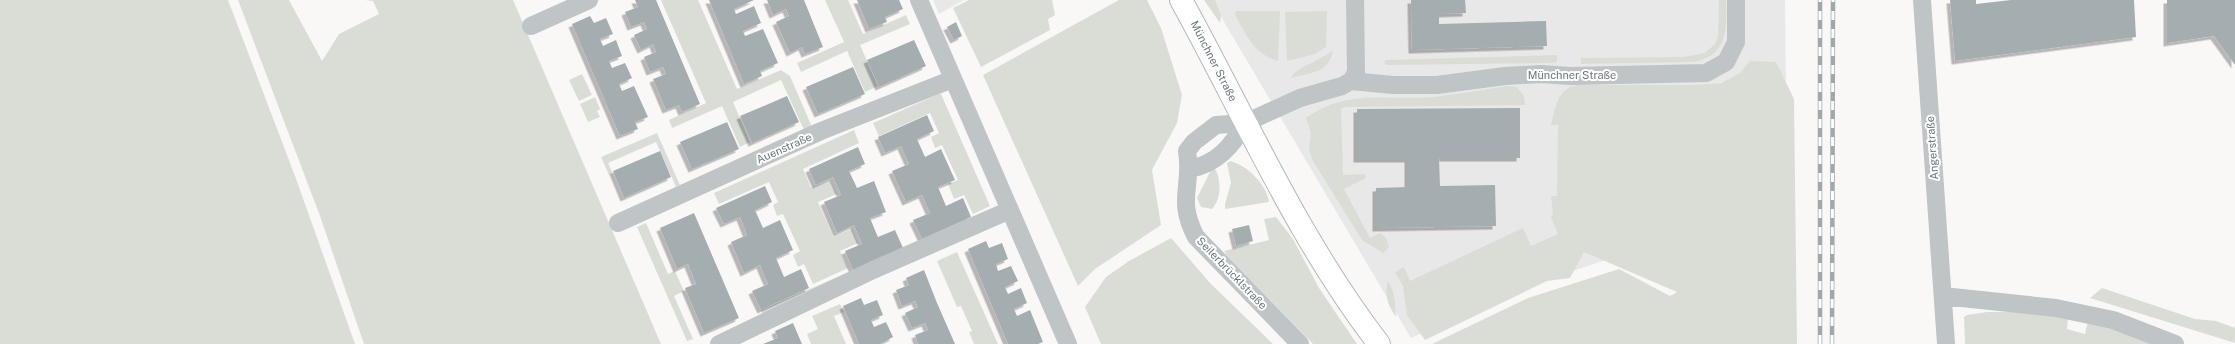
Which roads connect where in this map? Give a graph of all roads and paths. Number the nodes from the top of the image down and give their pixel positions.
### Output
1 (589, 0) edge
2 (919, 0) edge
3 (1181, 0) edge
4 (1355, 0) edge
5 (1736, 0) edge
6 (1922, 0) edge
7 (531, 26) dead end
8 (953, 80) junction
9 (1351, 81) junction
10 (1245, 123) junction
11 (1190, 169) junction
12 (1010, 210) junction
13 (618, 224) dead end
14 (1943, 296) junction
15 (719, 344) edge
16 (1068, 344) edge
17 (1300, 344) edge
18 (1379, 344) edge
19 (1946, 344) edge
20 (2175, 344) edge

1 - 7 street
2 - 8 street
3 - 10 main road, Münchner Straße
4 - 9 street
5 - 9 street, Münchner Straße
6 - 14 street, Angerstraße
8 - 12 street
8 - 13 street, Auenstraße
9 - 10 street, Münchner Straße
10 - 11 street
10 - 11 street, Seilerbrücklstraße
10 - 18 main road, Münchner Straße
11 - 17 street, Seilerbrücklstraße
12 - 15 street
12 - 16 street
14 - 19 street, Angerstraße
14 - 20 street

